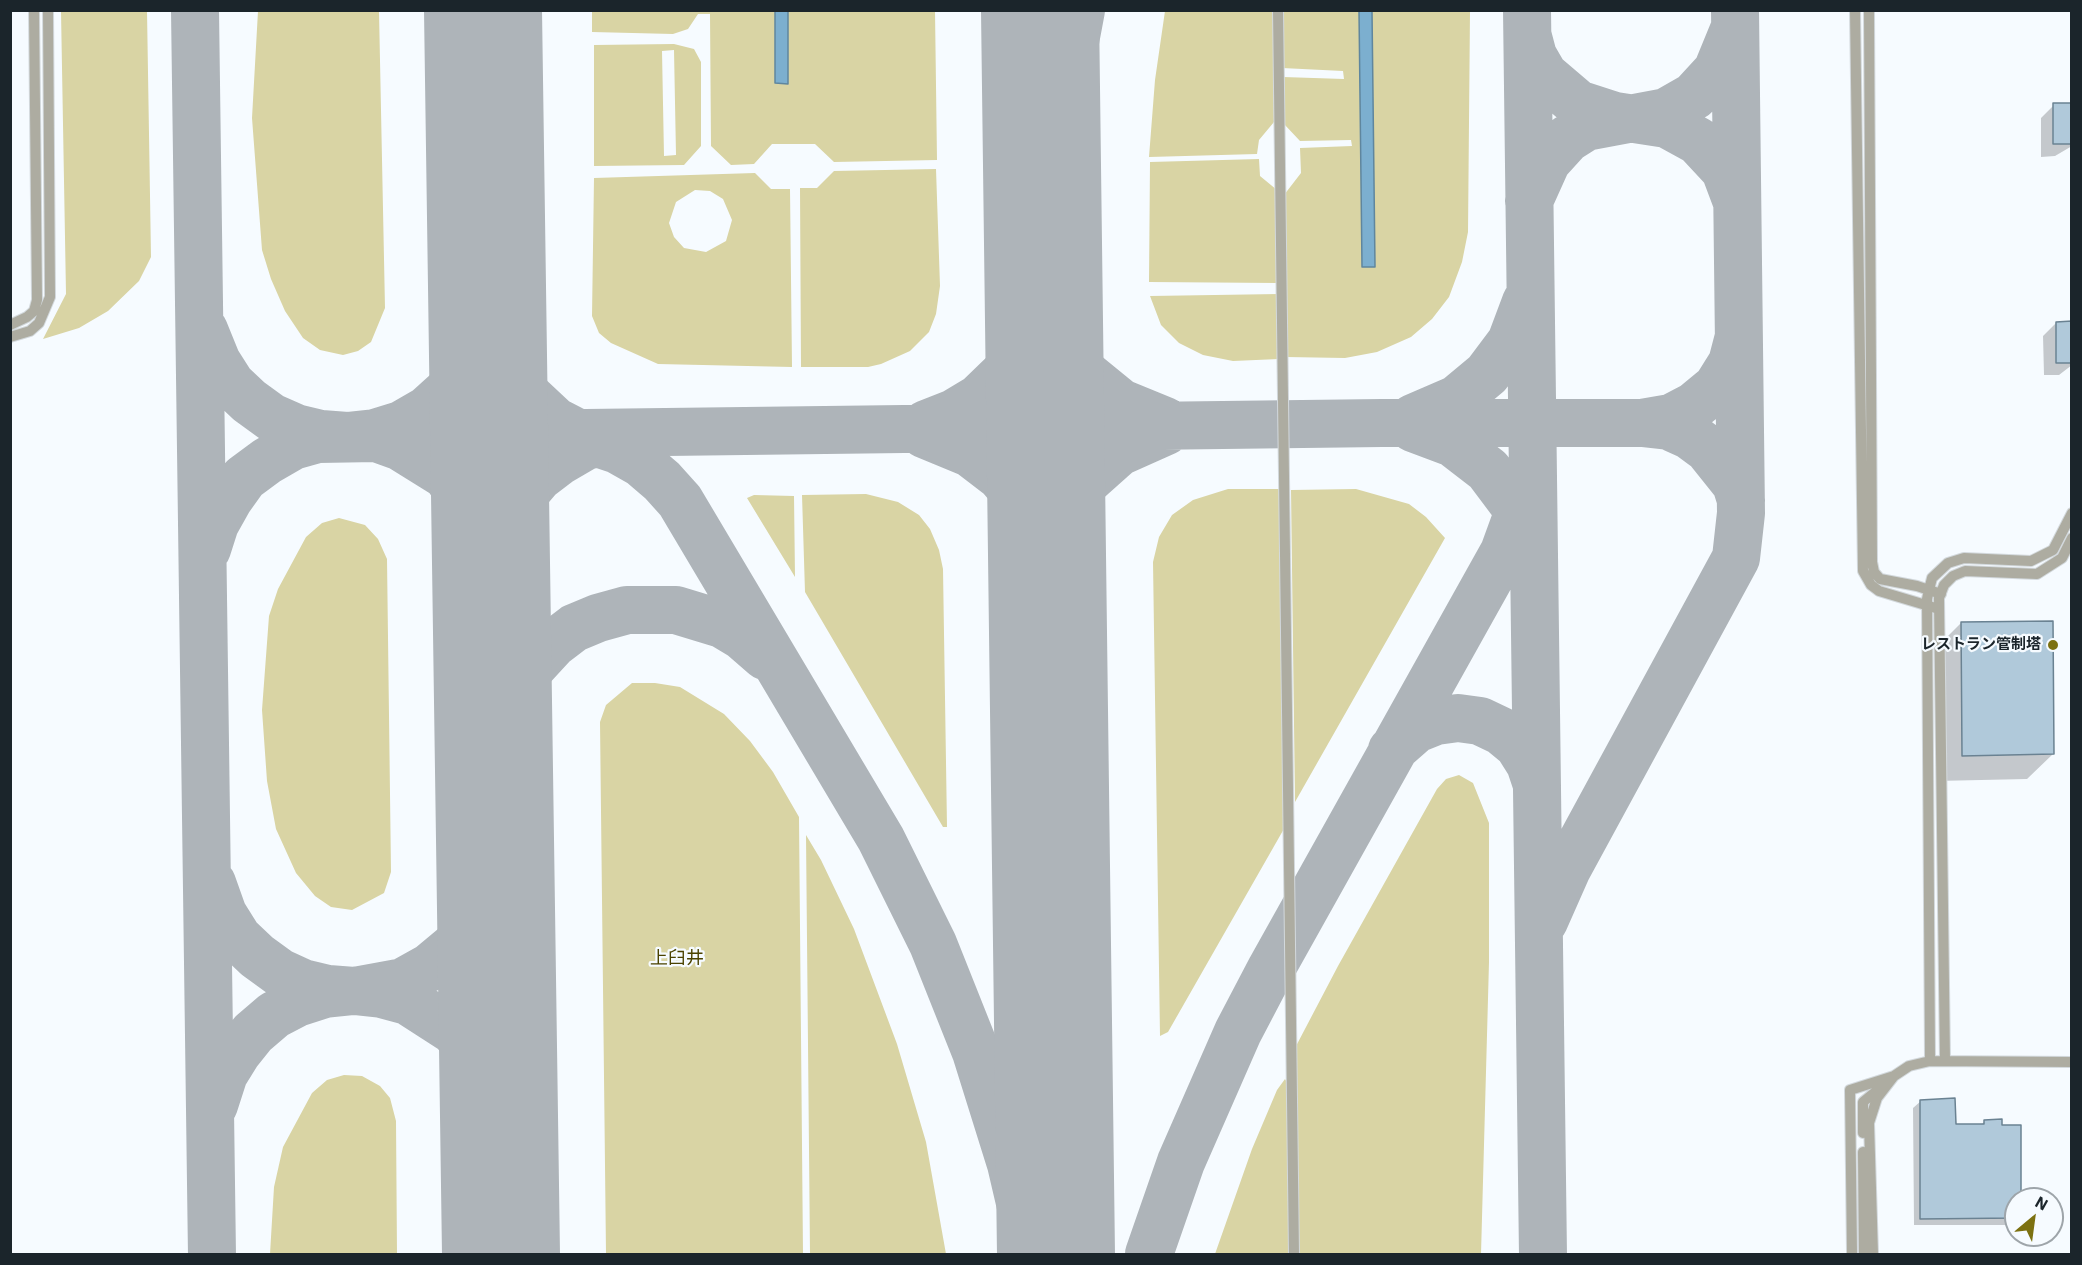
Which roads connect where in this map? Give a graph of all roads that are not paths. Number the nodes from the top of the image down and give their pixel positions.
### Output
1 (34, 10) edge
2 (48, 10) edge
3 (1278, 10) edge
4 (1855, 10) edge
5 (1869, 10) edge
6 (10, 325) edge
7 (10, 337) edge
8 (2072, 513) edge
9 (2072, 538) edge
10 (1929, 590) junction
11 (1941, 594) junction
12 (1927, 604) junction
13 (1939, 609) junction
14 (1945, 1061) junction
15 (1930, 1062) junction
16 (2072, 1062) edge
17 (1893, 1077) junction
18 (1294, 1254) edge
19 (1852, 1254) edge
20 (1864, 1254) edge
21 (1873, 1254) edge

1 - 6 lane
2 - 7 lane
3 - 18 lane
4 - 12 lane
5 - 10 lane
8 - 10 lane
9 - 11 lane
10 - 11 lane
10 - 12 lane
11 - 13 lane
12 - 13 lane
12 - 15 lane
13 - 14 lane
14 - 15 lane
14 - 16 lane
15 - 17 lane
17 - 19 lane
17 - 20 lane
17 - 21 lane

